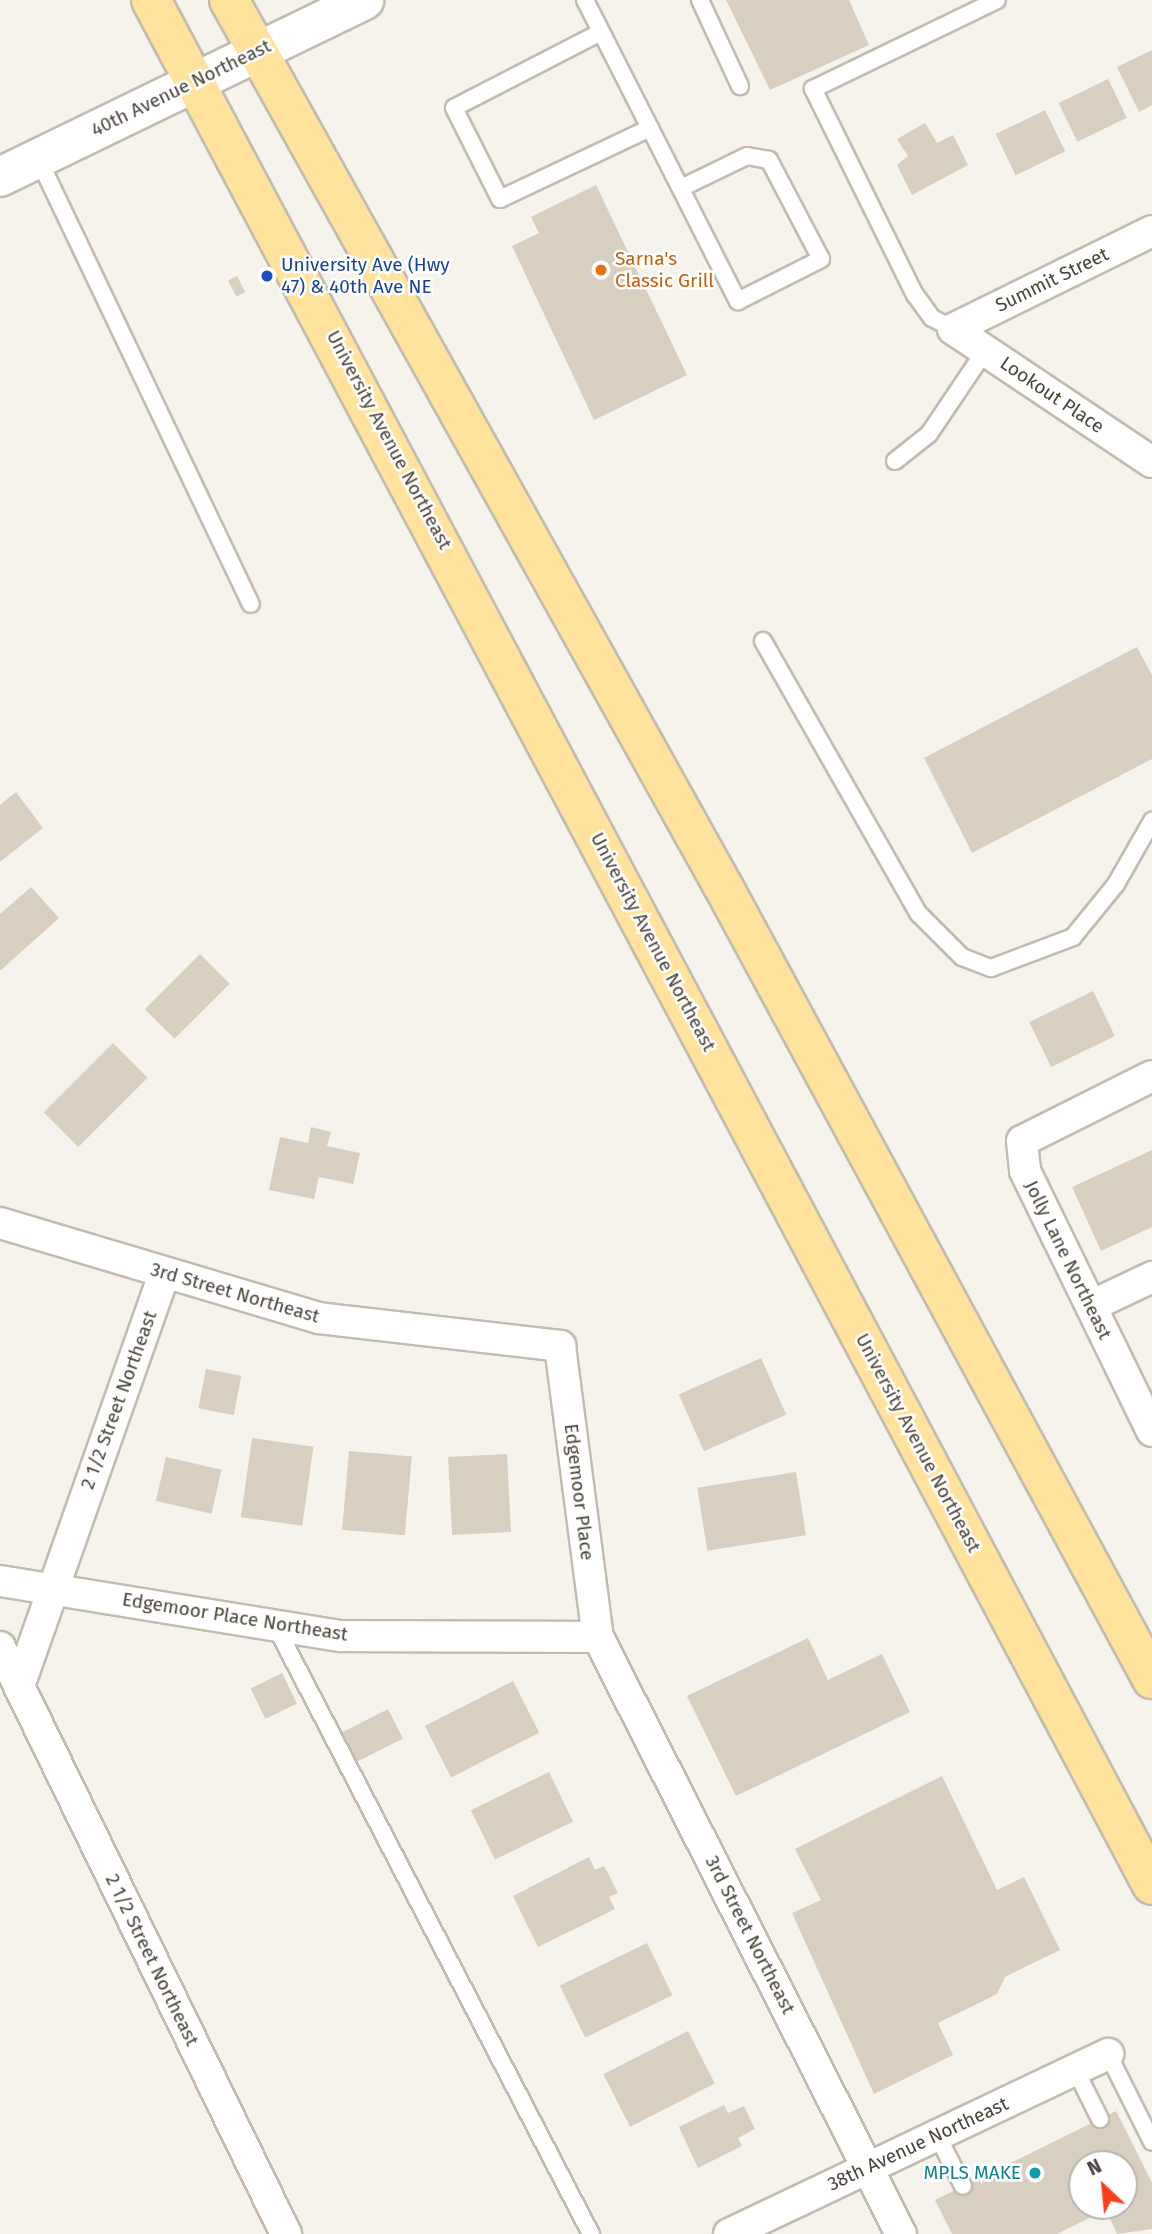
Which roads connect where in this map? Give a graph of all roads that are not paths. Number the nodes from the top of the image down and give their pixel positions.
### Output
1 (151, 0) edge
2 (229, 0) edge
3 (363, 0) edge
4 (585, 0) edge
5 (700, 0) edge
6 (997, 0) edge
7 (601, 32) junction
8 (257, 51) junction
9 (197, 79) junction
10 (740, 86) dead end
11 (650, 128) junction
12 (38, 158) junction
13 (0, 177) edge
14 (681, 188) junction
15 (1152, 231) edge
16 (953, 329) junction
17 (985, 351) junction
18 (894, 461) dead end
19 (1152, 462) edge
20 (251, 604) dead end
21 (763, 641) dead end
22 (1152, 821) edge
23 (1152, 1076) edge
24 (0, 1223) edge
25 (164, 1274) junction
26 (1152, 1277) edge
27 (1091, 1306) junction
28 (560, 1346) joint
29 (1152, 1431) edge
30 (0, 1581) edge
31 (51, 1589) junction
32 (275, 1625) junction
33 (598, 1637) junction
34 (0, 1647) edge
35 (1152, 1679) edge
36 (19, 1686) junction
37 (1152, 1885) edge
38 (1108, 2054) joint
39 (1075, 2069) junction
40 (1100, 2119) dead end
41 (937, 2135) junction
42 (1152, 2142) edge
43 (868, 2168) junction
44 (963, 2186) dead end
45 (286, 2234) edge
46 (591, 2234) edge
47 (729, 2234) edge
48 (901, 2234) edge

1 - 9 main road, University Avenue Northeast
2 - 8 main road
3 - 8 street, 40th Avenue Northeast
4 - 7 lane
5 - 10 lane
6 - 16 lane
7 - 11 lane
7 - 11 lane
8 - 9 street, 40th Avenue Northeast
8 - 35 main road
9 - 12 street, 40th Avenue Northeast
9 - 37 main road, University Avenue Northeast
11 - 14 lane
12 - 13 street, 40th Avenue Northeast
12 - 20 lane
14 - 14 lane
15 - 16 street, Summit Street
16 - 17 street, Lookout Place
17 - 18 lane
17 - 19 street, Lookout Place
21 - 22 lane
23 - 27 street, Jolly Lane Northeast
24 - 25 street, 3rd Street Northeast
25 - 28 street, 3rd Street Northeast
25 - 31 street, 2 1/2 Street Northeast
26 - 27 street
27 - 29 street, Jolly Lane Northeast
28 - 33 street, Edgemoor Place
30 - 31 street, Edgemoor Place Northeast
31 - 32 street, Edgemoor Place Northeast
31 - 36 street, 2 1/2 Street Northeast
32 - 33 street, Edgemoor Place Northeast
32 - 46 lane
33 - 43 street, 3rd Street Northeast
34 - 36 street, 2 1/2 Street Northeast
36 - 45 street, 2 1/2 Street Northeast
38 - 39 street, 38th Avenue Northeast
38 - 42 lane
39 - 40 lane
39 - 41 street, 38th Avenue Northeast
41 - 43 street, 38th Avenue Northeast
41 - 44 lane
43 - 47 street, 38th Avenue Northeast
43 - 48 street, 3rd Street Northeast

